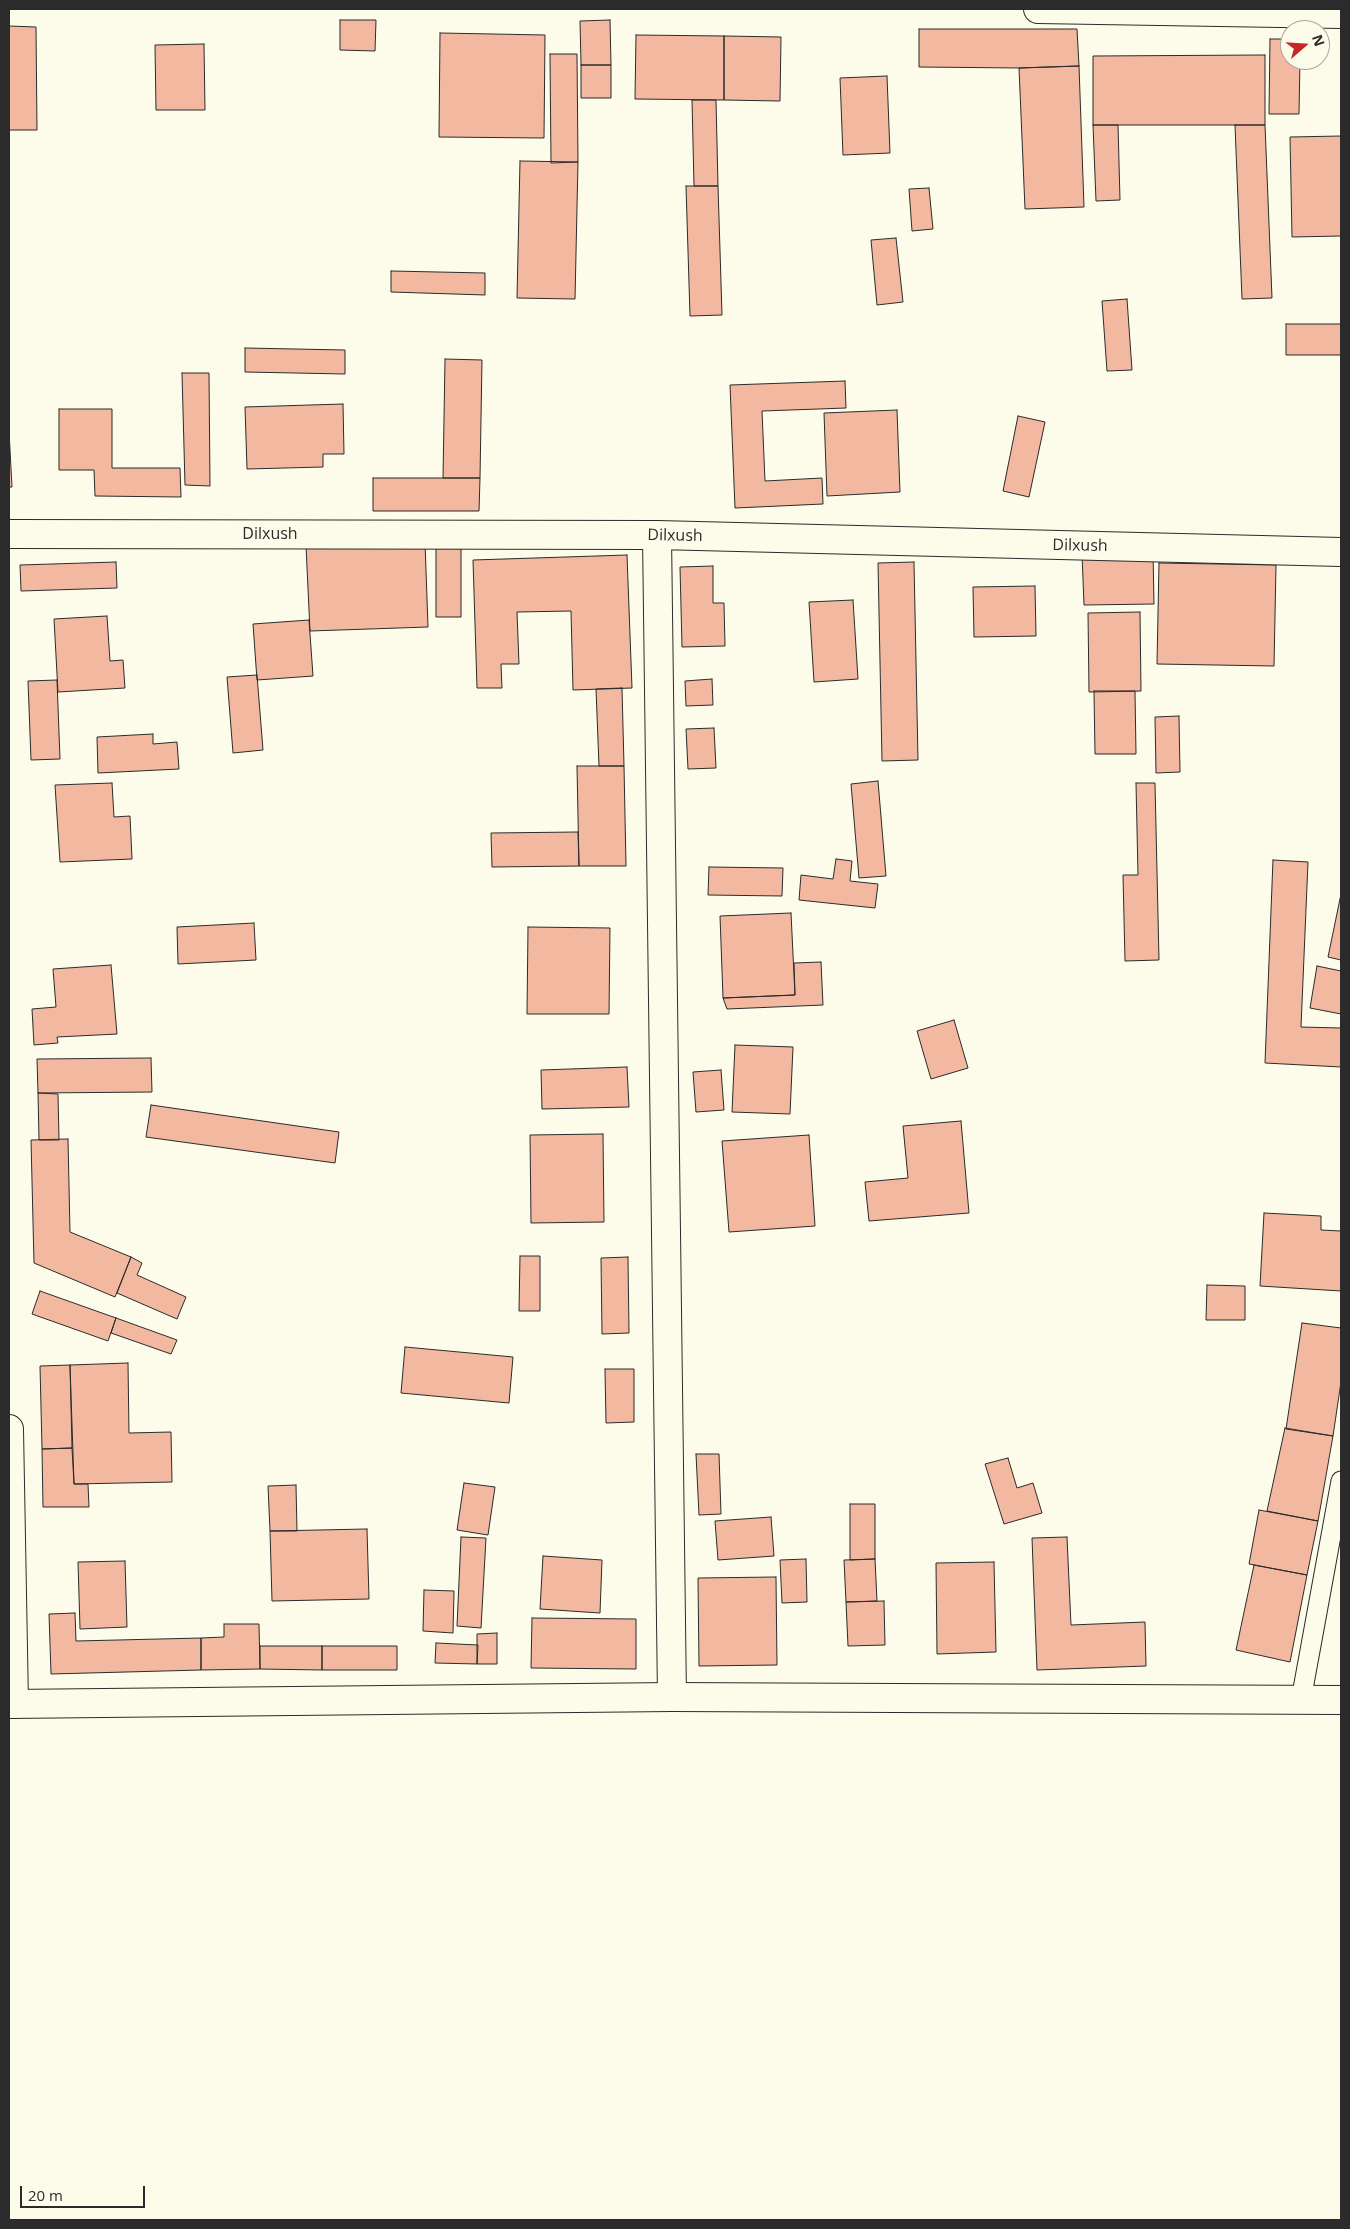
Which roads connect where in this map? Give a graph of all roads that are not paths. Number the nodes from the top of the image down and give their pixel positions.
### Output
1 (1038, 9) edge
2 (1237, 11) edge
3 (1341, 14) edge
4 (9, 534) edge
5 (657, 536) junction
6 (1341, 552) edge
7 (9, 1429) edge
8 (1341, 1481) edge
9 (672, 1697) junction
10 (1301, 1700) junction
11 (1341, 1700) edge
12 (12, 1704) edge

1 - 2 street
2 - 3 street
4 - 5 street, Dilxush
5 - 6 street, Dilxush
5 - 9 street
7 - 12 street
8 - 10 lane
9 - 10 street
9 - 12 street
10 - 11 street

